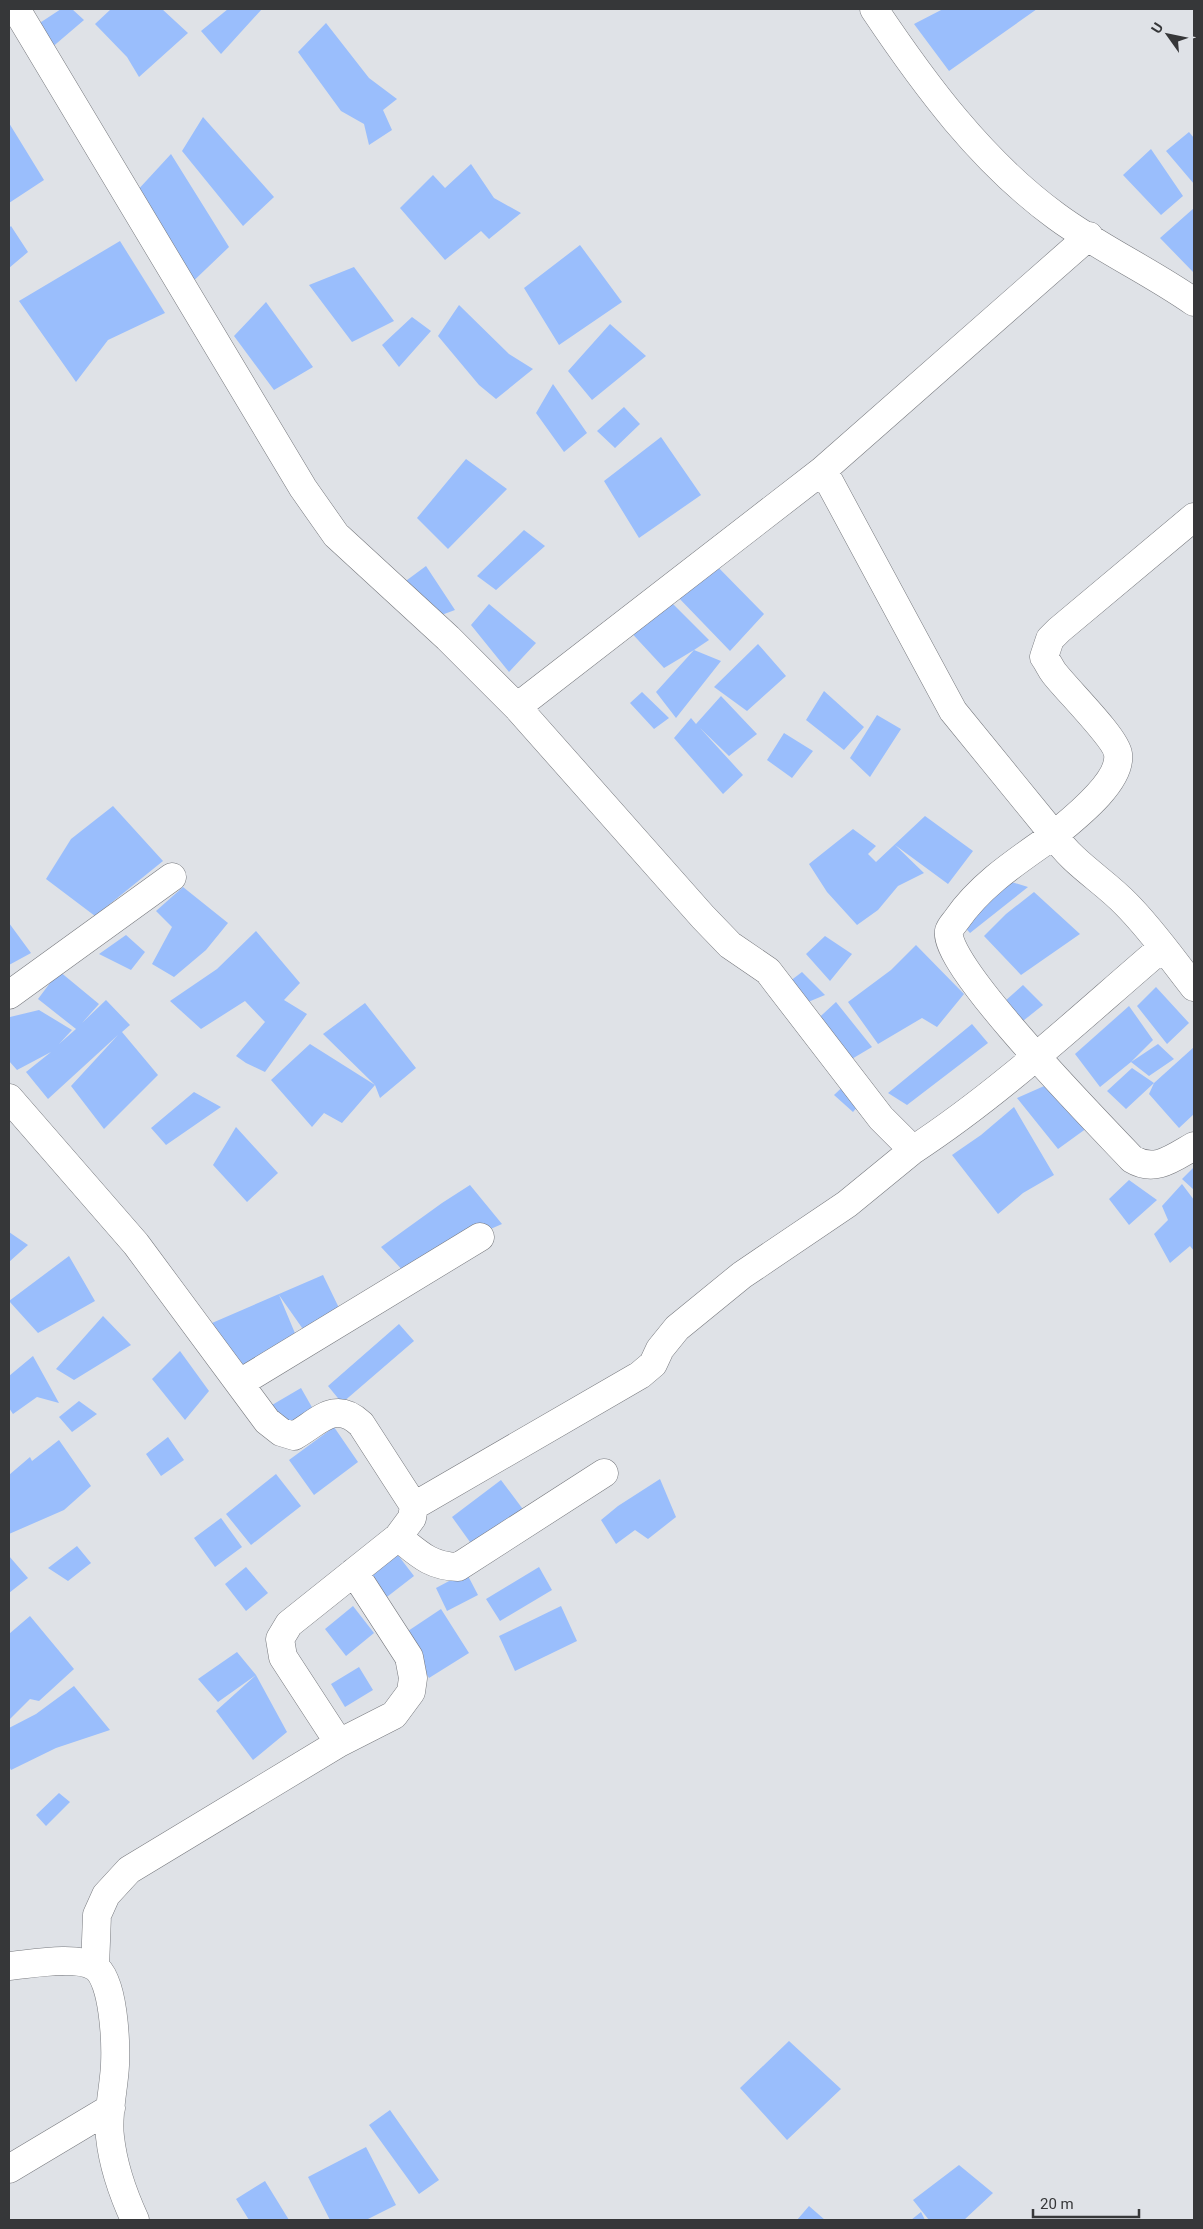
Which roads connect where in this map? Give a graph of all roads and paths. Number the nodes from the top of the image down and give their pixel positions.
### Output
1 (16, 9) edge
2 (874, 9) edge
3 (1089, 236) junction
4 (1194, 302) edge
5 (823, 470) junction
6 (1194, 517) edge
7 (517, 707) junction
8 (1054, 835) junction
9 (172, 877) dead end
10 (1163, 947) junction
11 (1194, 987) edge
12 (9, 996) edge
13 (1036, 1055) junction
14 (9, 1098) edge
15 (1194, 1146) edge
16 (913, 1150) junction
17 (480, 1237) dead end
18 (240, 1383) junction
19 (604, 1473) dead end
20 (414, 1506) junction
21 (398, 1537) junction
22 (354, 1572) junction
23 (339, 1743) junction
24 (9, 1966) edge
25 (95, 1967) junction
26 (111, 2108) junction
27 (9, 2169) edge
28 (135, 2220) edge

1 - 7 street
2 - 3 street
3 - 4 street
3 - 5 street
5 - 7 street
5 - 8 street
6 - 8 street
7 - 16 street
8 - 10 street
8 - 13 street
9 - 12 street
10 - 11 street
10 - 13 street
13 - 15 street
13 - 16 street
14 - 18 street
16 - 20 street
17 - 18 street
18 - 20 street
19 - 21 street
20 - 21 street
21 - 22 street
22 - 23 street
22 - 23 street
23 - 25 street
24 - 25 street
25 - 26 street
26 - 27 street
26 - 28 street

